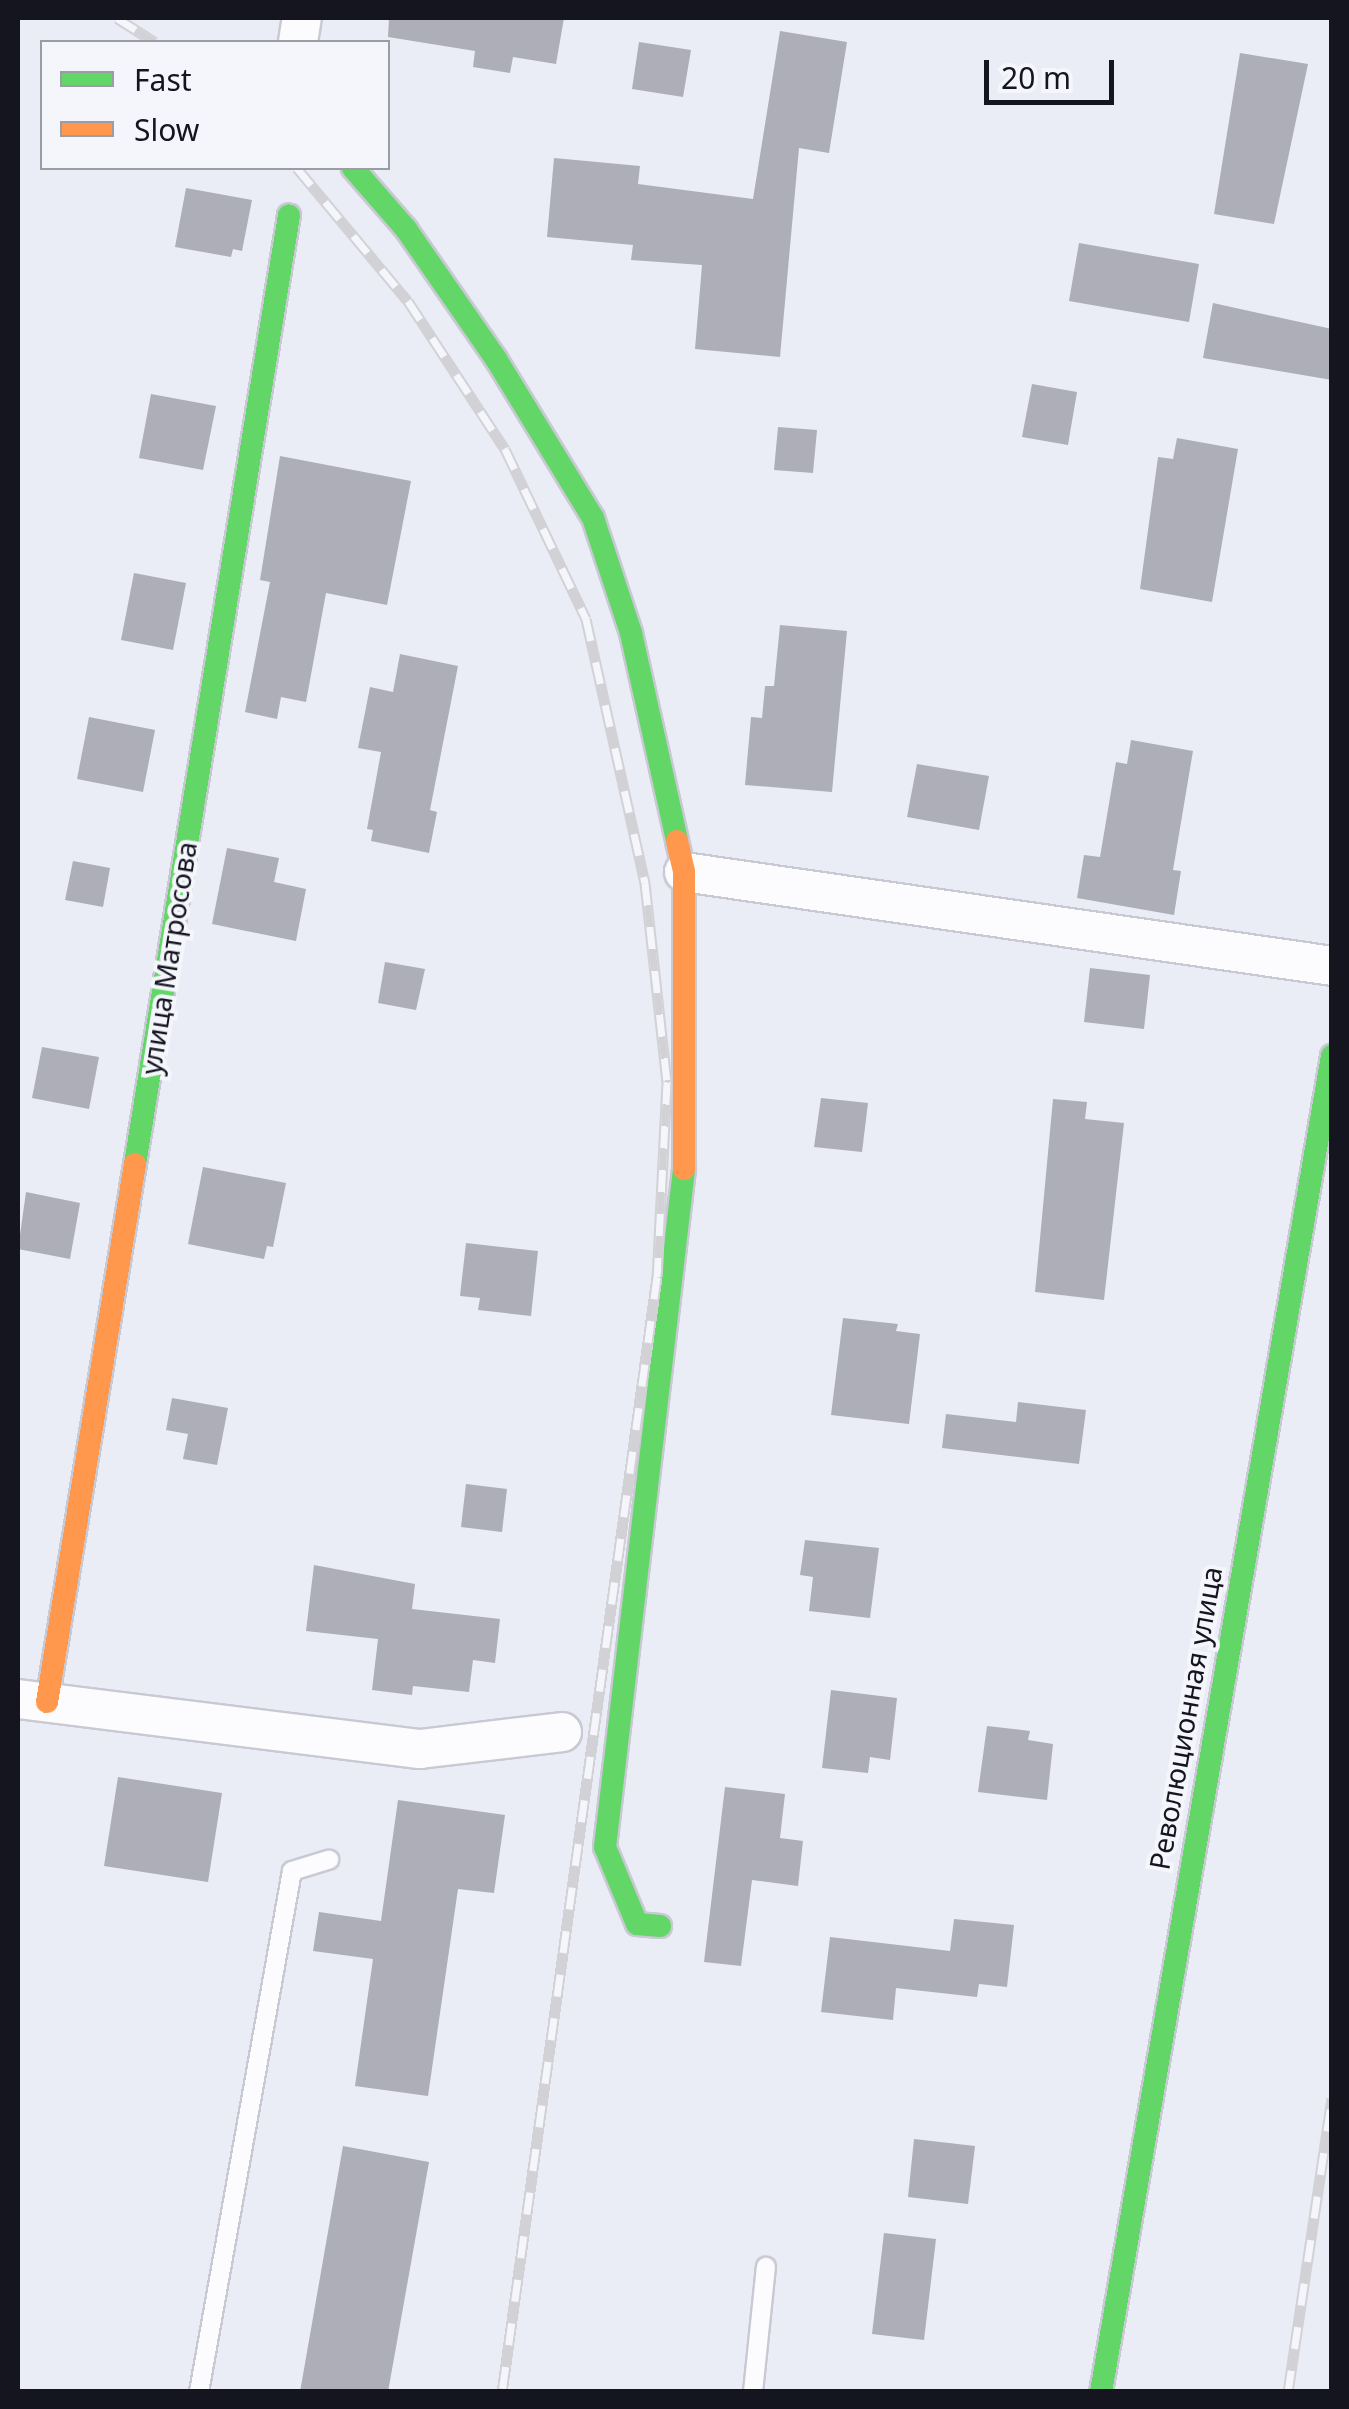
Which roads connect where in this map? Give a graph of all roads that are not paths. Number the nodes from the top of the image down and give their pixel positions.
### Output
1 (354, 170) edge
2 (288, 215) dead end
3 (684, 872) junction
4 (1332, 966) edge
5 (1332, 1056) edge
6 (32, 1701) edge
7 (562, 1732) dead end
8 (329, 1860) dead end
9 (660, 1926) dead end
10 (766, 2267) dead end
11 (200, 2392) edge
12 (752, 2392) edge
13 (1100, 2392) edge

1 - 3 street
2 - 6 street, улица Матросова
3 - 4 street
3 - 9 street
5 - 13 street, Революционная улица
6 - 7 street
8 - 11 lane
10 - 12 lane

